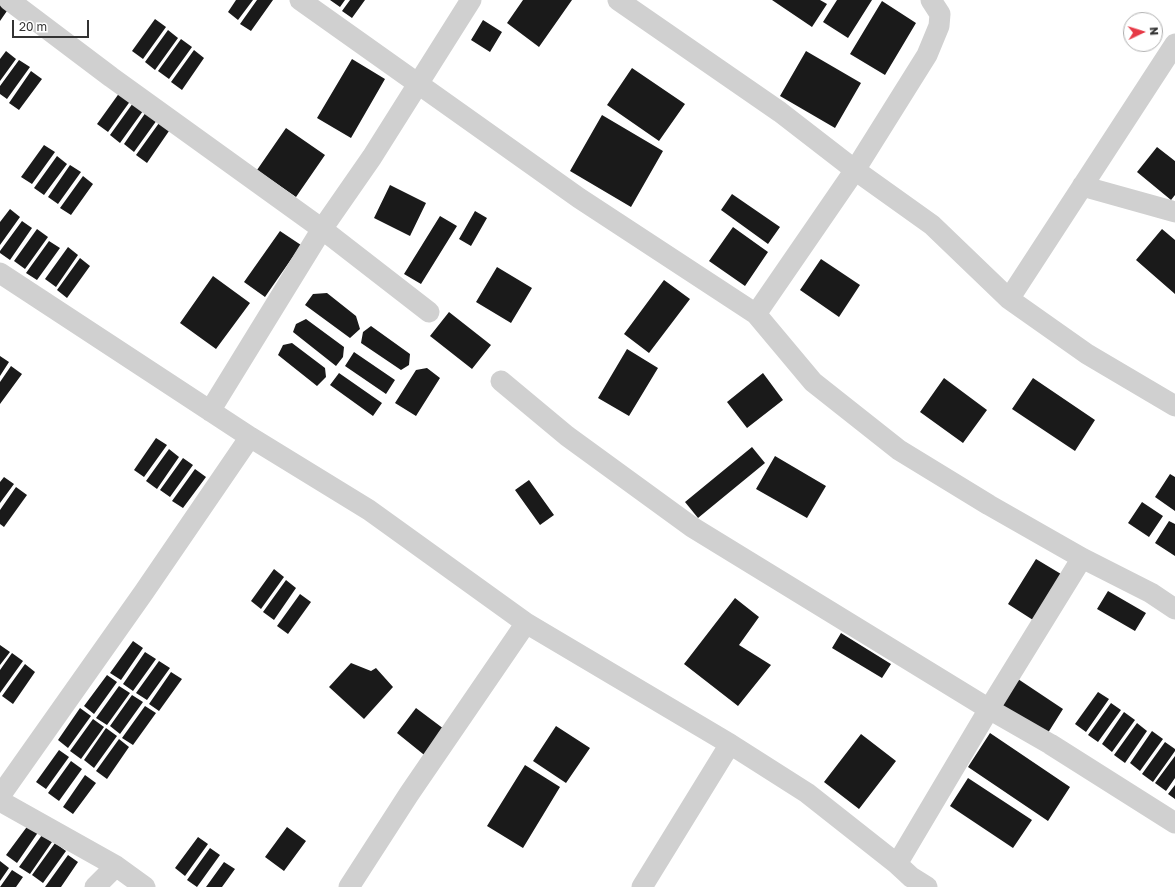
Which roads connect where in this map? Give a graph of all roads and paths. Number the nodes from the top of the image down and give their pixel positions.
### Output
1 (9, 0) edge
2 (300, 0) edge
3 (471, 0) edge
4 (618, 0) edge
5 (931, 0) edge
6 (1175, 44) edge
7 (418, 84) junction
8 (855, 170) junction
9 (1082, 186) junction
10 (1175, 212) edge
11 (322, 229) junction
12 (0, 273) edge
13 (1009, 299) junction
14 (429, 312) dead end
15 (756, 314) junction
16 (501, 381) dead end
17 (1175, 406) edge
18 (210, 411) junction
19 (250, 437) junction
20 (1082, 558) junction
21 (1175, 610) edge
22 (526, 623) junction
23 (989, 709) junction
24 (730, 744) junction
25 (0, 796) edge
26 (0, 801) edge
27 (1175, 823) edge
28 (116, 866) junction
29 (910, 879) edge
30 (95, 887) edge
31 (145, 887) edge
32 (349, 887) edge
33 (642, 887) edge

1 - 11 street
2 - 7 street
3 - 7 street
4 - 8 street
5 - 8 street
6 - 9 street
7 - 11 street
7 - 15 street
8 - 13 street
8 - 15 street
9 - 10 street
9 - 13 street
11 - 14 street
11 - 18 street
12 - 18 street
13 - 17 street
15 - 20 street
16 - 23 street
18 - 19 street
19 - 22 street
19 - 25 street
20 - 21 street
20 - 23 street
22 - 24 street
22 - 32 street
23 - 27 street
23 - 29 street
24 - 29 street
24 - 33 street
26 - 28 street
28 - 30 street
28 - 31 street

